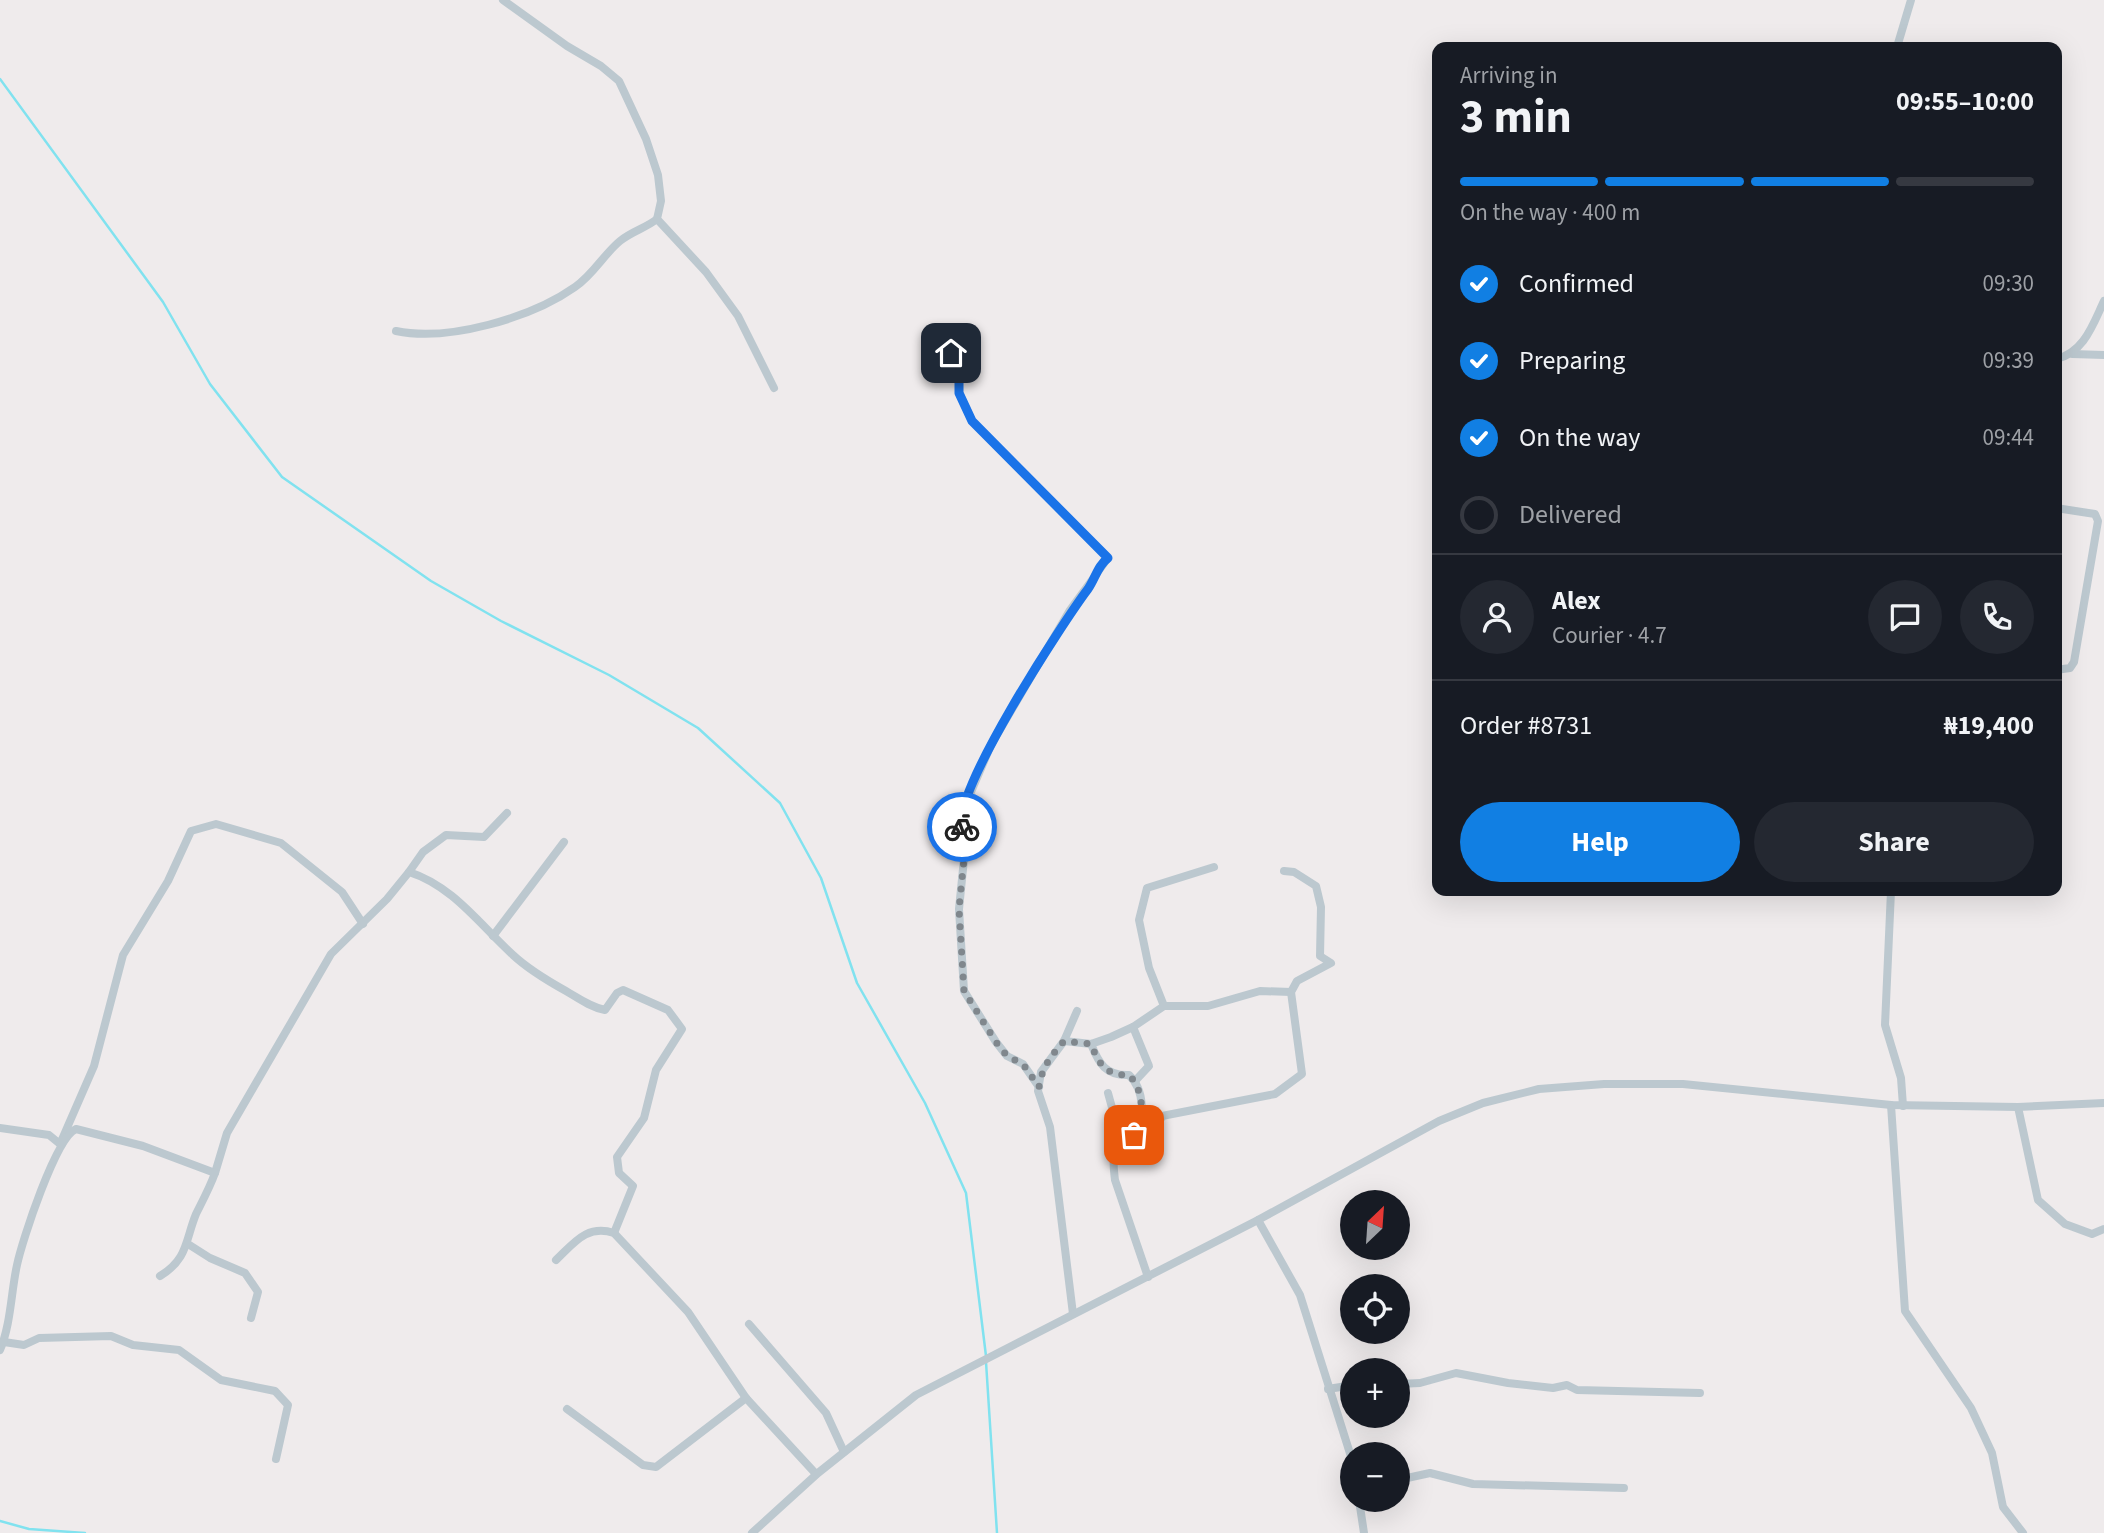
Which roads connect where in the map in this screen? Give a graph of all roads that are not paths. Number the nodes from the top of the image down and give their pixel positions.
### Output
1 (503, 0) edge
2 (1911, 0) edge
3 (1898, 42) edge
4 (657, 219) junction
5 (2104, 301) edge
6 (396, 331) dead end
7 (2072, 354) junction
8 (2104, 355) edge
9 (929, 356) dead end
10 (2062, 357) edge
11 (774, 388) dead end
12 (2062, 509) edge
13 (2062, 669) edge
14 (507, 813) dead end
15 (564, 842) dead end
16 (1214, 867) dead end
17 (1284, 871) dead end
18 (410, 872) junction
19 (1891, 896) edge
20 (363, 924) junction
21 (493, 936) junction
22 (1291, 992) junction
23 (1164, 1006) junction
24 (1077, 1010) dead end
25 (1133, 1027) junction
26 (1064, 1041) junction
27 (1091, 1044) junction
28 (1135, 1081) junction
29 (1039, 1087) junction
30 (1108, 1093) dead end
31 (2104, 1103) edge
32 (1891, 1105) junction
33 (1903, 1106) junction
34 (2018, 1107) junction
35 (0, 1128) edge
36 (1134, 1135) junction
37 (60, 1144) junction
38 (1122, 1144) junction
39 (215, 1173) junction
40 (1258, 1220) junction
41 (2104, 1228) edge
42 (614, 1233) junction
43 (188, 1244) junction
44 (556, 1260) dead end
45 (160, 1276) dead end
46 (1148, 1277) junction
47 (1073, 1314) junction
48 (251, 1318) dead end
49 (749, 1324) dead end
50 (2, 1346) edge
51 (1410, 1384) edge
52 (1340, 1387) edge
53 (1328, 1389) junction
54 (1700, 1393) dead end
55 (746, 1398) junction
56 (567, 1409) dead end
57 (1346, 1442) edge
58 (844, 1452) junction
59 (276, 1460) dead end
60 (816, 1475) junction
61 (1410, 1477) edge
62 (1624, 1488) dead end
63 (1361, 1512) edge
64 (752, 1533) edge
65 (1364, 1533) edge
66 (2022, 1533) edge

1 - 4 street
2 - 3 street
4 - 6 street
4 - 11 street
5 - 7 street
7 - 8 street
7 - 10 street
9 - 29 street
12 - 13 street
14 - 18 street
15 - 21 street
16 - 23 street
17 - 22 street
18 - 20 street
18 - 21 street
19 - 33 street
20 - 37 street
20 - 39 street
21 - 42 street
22 - 23 street
22 - 36 street
23 - 25 street
24 - 26 street
25 - 27 street
25 - 28 street
26 - 27 street
26 - 29 street
27 - 28 street
28 - 36 street
29 - 47 street
30 - 38 street
31 - 34 street
32 - 33 street
32 - 40 street
32 - 66 street
33 - 34 street
34 - 41 street
35 - 37 street
36 - 38 street
37 - 39 street
37 - 50 street
38 - 46 street
39 - 43 street
40 - 46 street
40 - 53 street
42 - 44 street
42 - 55 street
43 - 45 street
43 - 48 street
46 - 47 street
47 - 58 street
49 - 58 street
50 - 59 street
51 - 54 street
52 - 53 street
53 - 57 street
55 - 56 street
55 - 60 street
58 - 60 street
60 - 64 street
61 - 62 street
63 - 65 street

